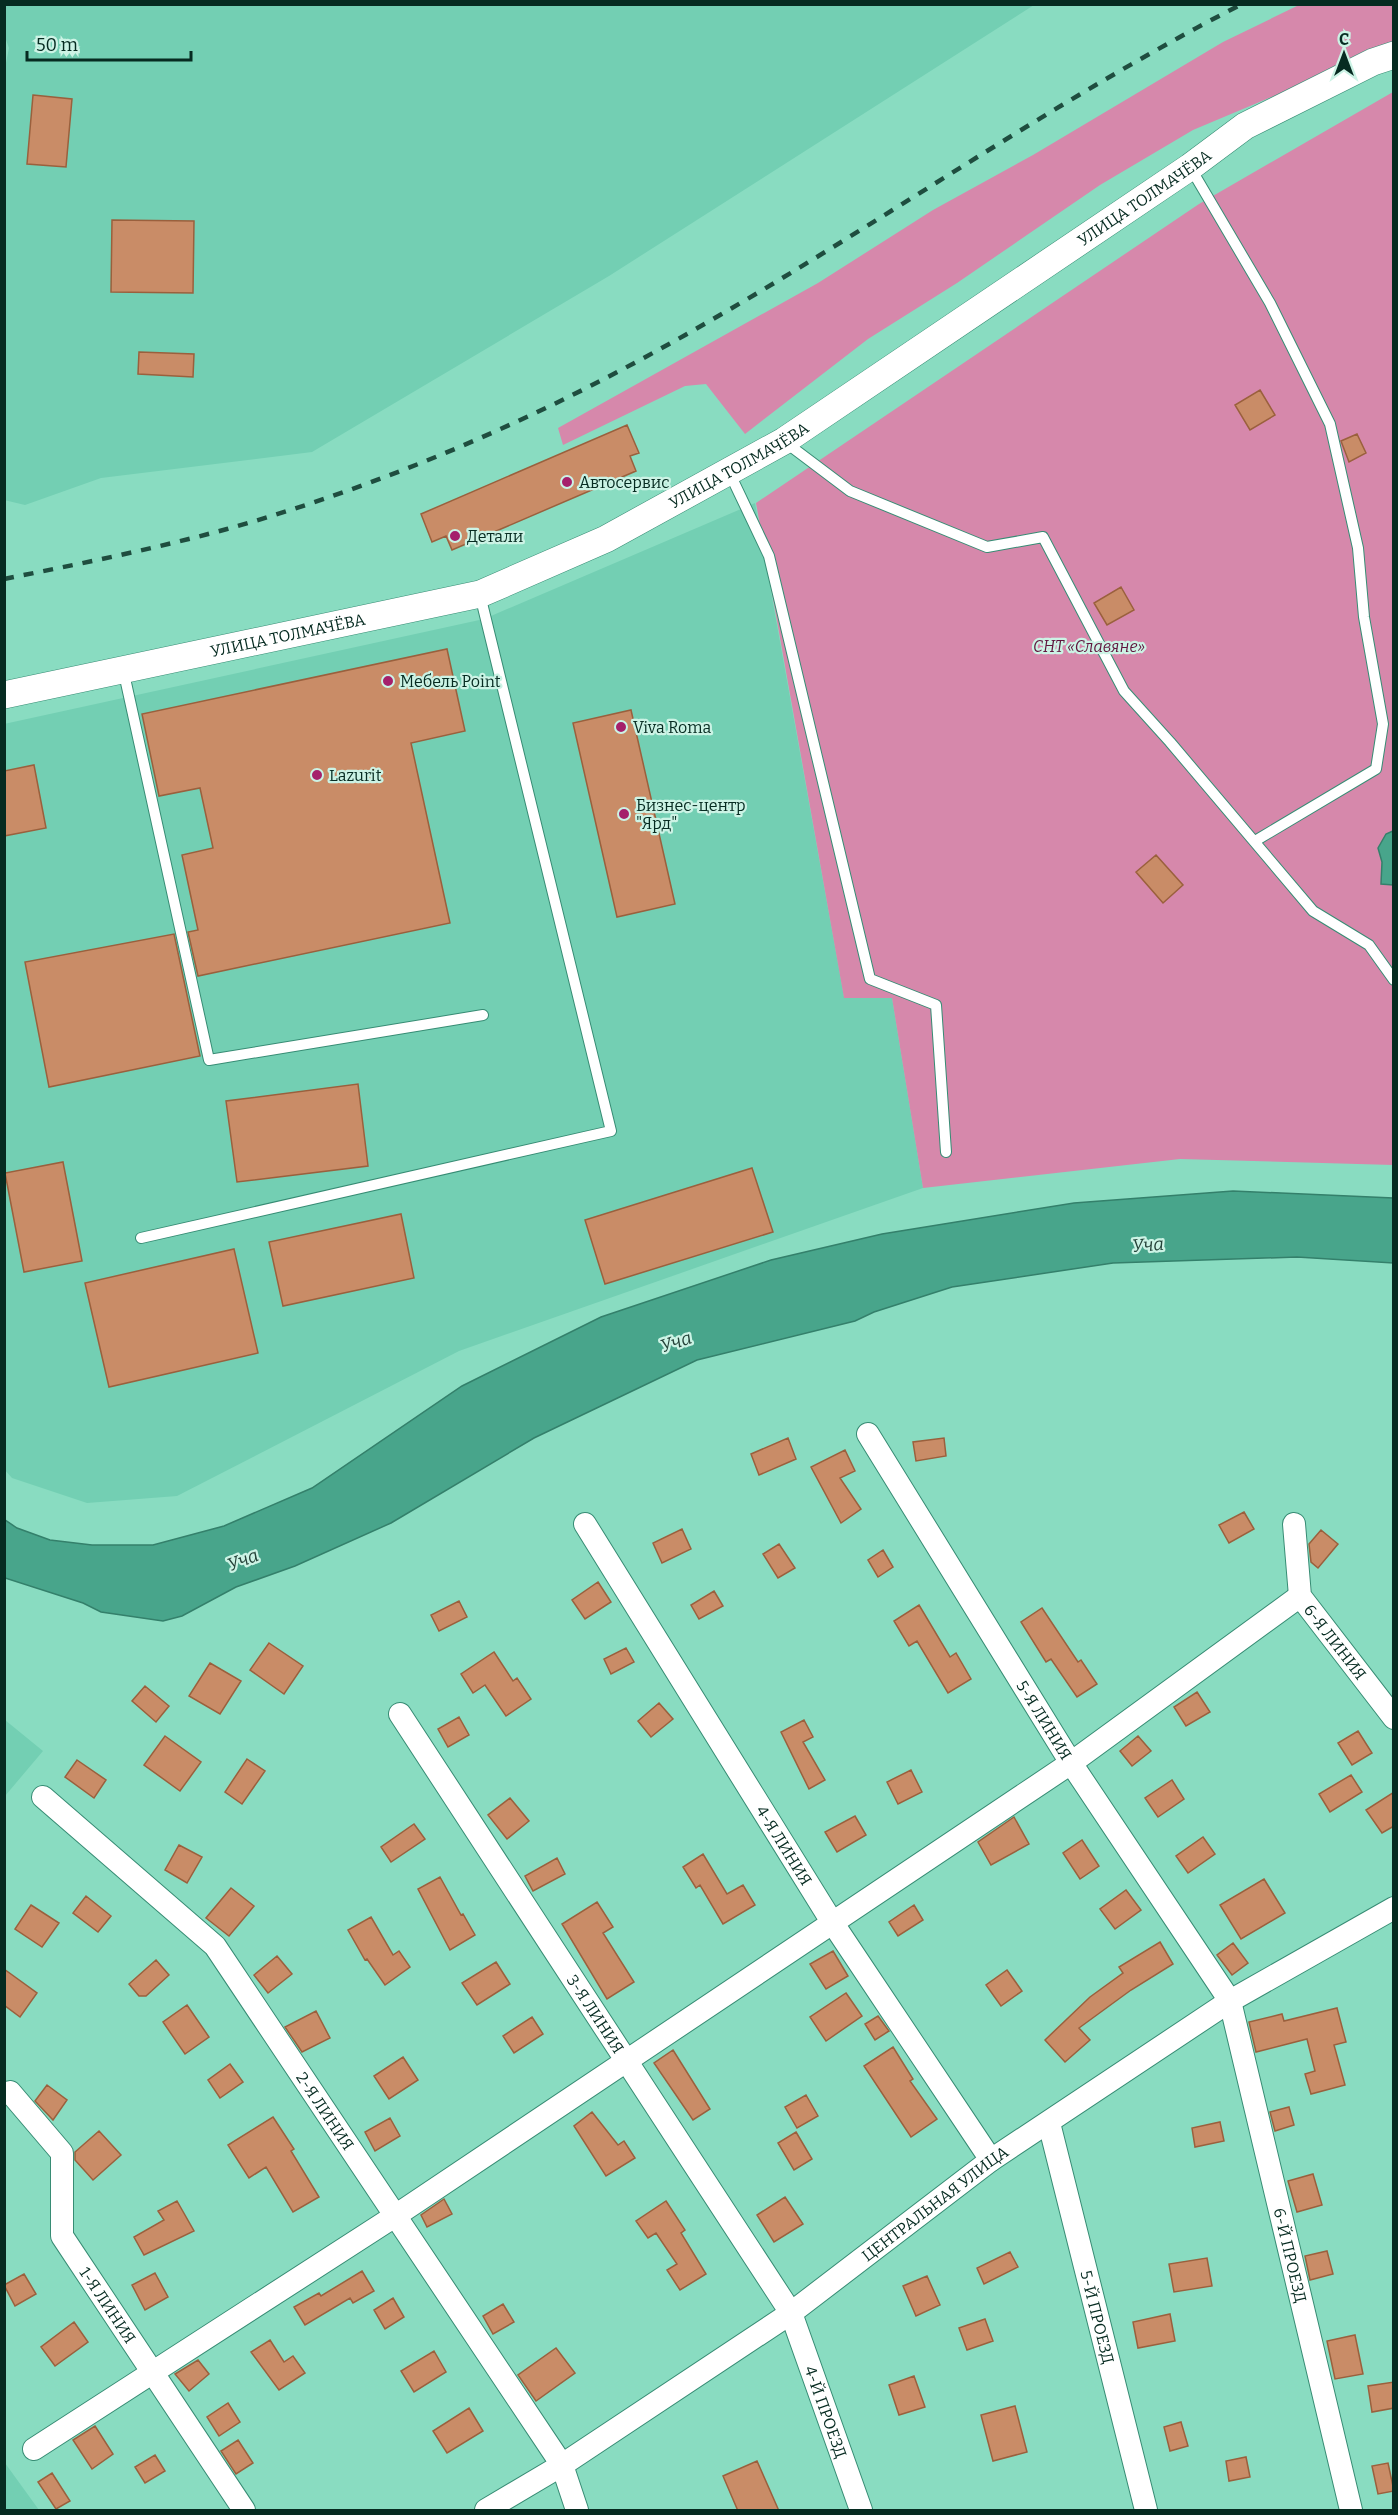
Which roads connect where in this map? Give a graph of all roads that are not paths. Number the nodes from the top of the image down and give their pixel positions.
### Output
1 (1394, 55) edge
2 (1190, 167) junction
3 (784, 441) junction
4 (730, 474) junction
5 (480, 594) junction
6 (123, 669) junction
7 (4, 695) edge
8 (1388, 716) edge
9 (1255, 841) junction
10 (1394, 980) edge
11 (483, 1015) dead end
12 (946, 1152) dead end
13 (141, 1238) dead end
14 (868, 1434) dead end
15 (585, 1524) dead end
16 (1294, 1524) dead end
17 (1300, 1596) junction
18 (400, 1714) dead end
19 (1394, 1718) edge
20 (1071, 1763) junction
21 (43, 1797) dead end
22 (1394, 1908) edge
23 (832, 1922) junction
24 (1230, 2001) junction
25 (627, 2061) junction
26 (10, 2092) dead end
27 (1048, 2123) junction
28 (991, 2160) junction
29 (395, 2216) junction
30 (791, 2313) junction
31 (153, 2372) junction
32 (34, 2450) dead end
33 (562, 2465) junction
34 (244, 2511) edge
35 (486, 2511) edge
36 (577, 2511) edge
37 (861, 2511) edge
38 (1146, 2511) edge
39 (1351, 2511) edge

1 - 2 street, УЛИЦА ТОЛМАЧЁВА
2 - 3 street, УЛИЦА ТОЛМАЧЁВА
2 - 8 lane
3 - 4 street, УЛИЦА ТОЛМАЧЁВА
3 - 9 lane
4 - 5 street, УЛИЦА ТОЛМАЧЁВА
4 - 12 lane
5 - 6 street, УЛИЦА ТОЛМАЧЁВА
5 - 13 lane
6 - 7 street, УЛИЦА ТОЛМАЧЁВА
6 - 11 lane
8 - 9 lane
9 - 10 lane
14 - 20 street, 5-Я ЛИНИЯ
15 - 23 street, 4-Я ЛИНИЯ
16 - 17 street, 6-Я ЛИНИЯ
17 - 19 street, 6-Я ЛИНИЯ
17 - 20 street
18 - 25 street, 3-Я ЛИНИЯ
20 - 23 street
20 - 24 street, 5-Я ЛИНИЯ
21 - 29 street, 2-Я ЛИНИЯ
22 - 24 street, ЦЕНТРАЛЬНАЯ УЛИЦА
23 - 25 street
23 - 28 street, 4-Я ЛИНИЯ
24 - 27 street, ЦЕНТРАЛЬНАЯ УЛИЦА
24 - 39 street, 6-Й ПРОЕЗД
25 - 29 street
25 - 30 street, 3-Я ЛИНИЯ
26 - 31 street, 1-Я ЛИНИЯ
27 - 28 street, ЦЕНТРАЛЬНАЯ УЛИЦА
27 - 38 street, 5-Й ПРОЕЗД
28 - 30 street, ЦЕНТРАЛЬНАЯ УЛИЦА
29 - 31 street
29 - 33 street, 2-Я ЛИНИЯ
30 - 33 street, ЦЕНТРАЛЬНАЯ УЛИЦА
30 - 37 street, 4-Й ПРОЕЗД
31 - 32 street
31 - 34 street, 1-Я ЛИНИЯ
33 - 35 street, ЦЕНТРАЛЬНАЯ УЛИЦА
33 - 36 street, 2-Я ЛИНИЯ

